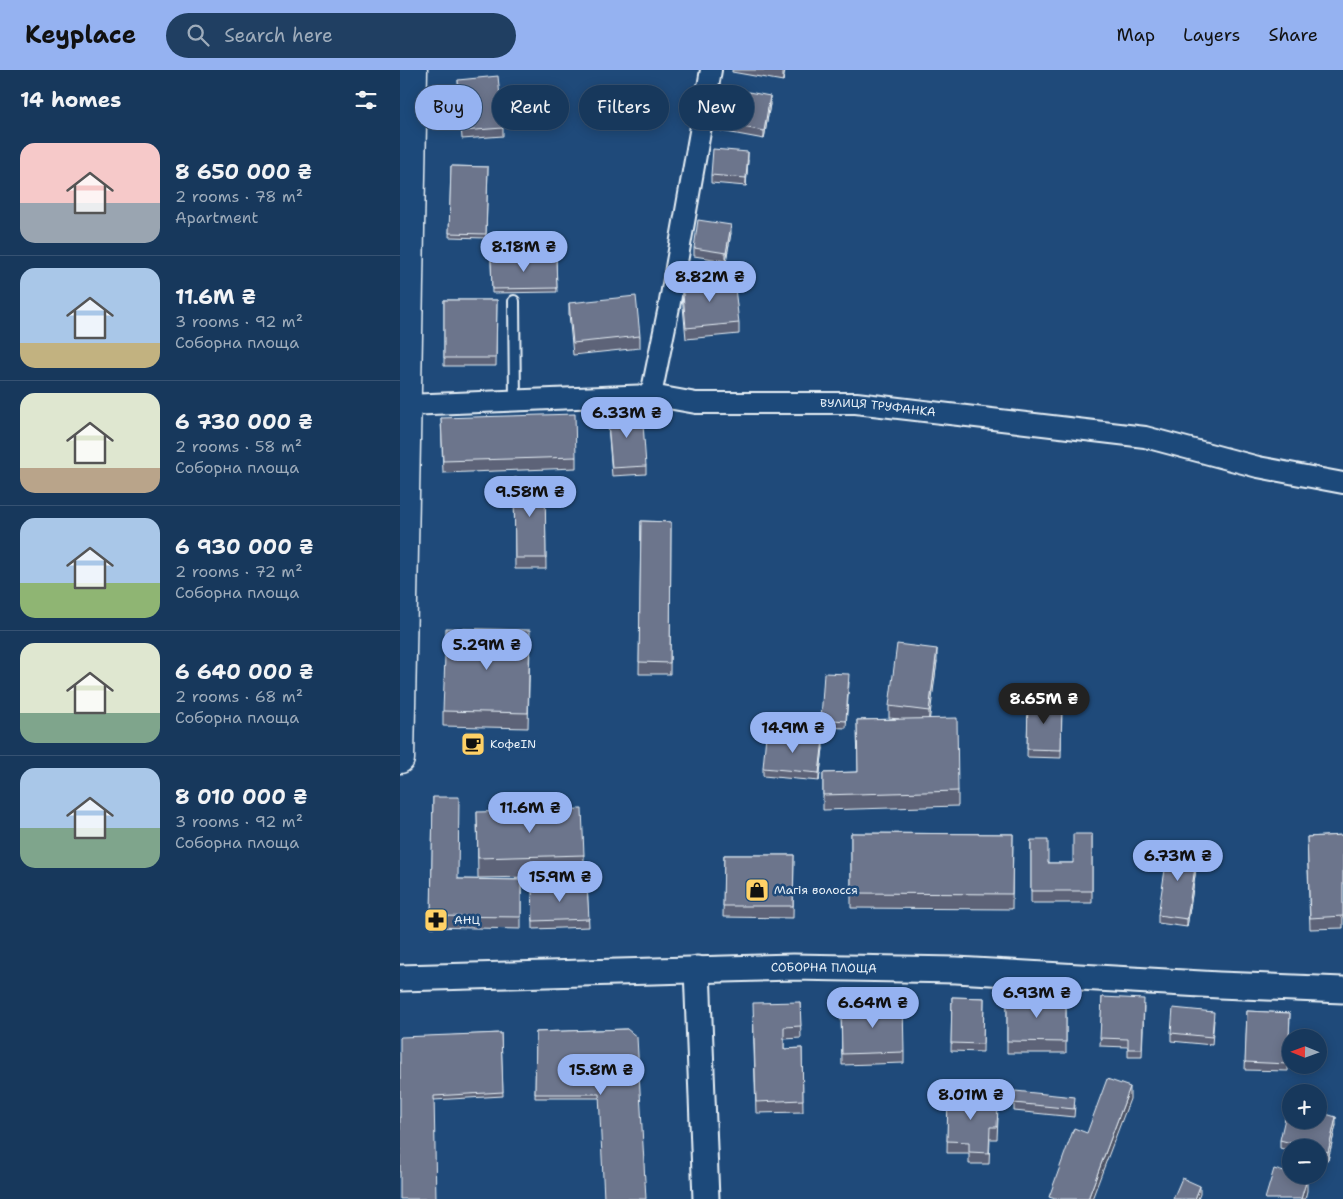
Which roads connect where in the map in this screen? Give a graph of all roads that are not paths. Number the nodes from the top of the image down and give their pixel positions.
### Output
1 (413, 70) edge
2 (711, 70) edge
3 (514, 301) dead end
4 (651, 394) junction
5 (515, 401) junction
6 (407, 405) junction
7 (1343, 483) edge
8 (402, 570) edge
9 (401, 695) edge
10 (400, 759) edge
11 (697, 969) junction
12 (400, 978) edge
13 (1343, 990) edge
14 (706, 1199) edge

1 - 6 main road
2 - 4 street
3 - 5 lane
4 - 5 street, ВУЛИЦЯ ТРУФАНКА
4 - 7 street, ВУЛИЦЯ ТРУФАНКА
5 - 6 street, ВУЛИЦЯ ТРУФАНКА
6 - 8 main road
8 - 9 main road
9 - 10 main road
11 - 12 street, СОБОРНА ПЛОЩА
11 - 13 street, СОБОРНА ПЛОЩА
11 - 14 street

